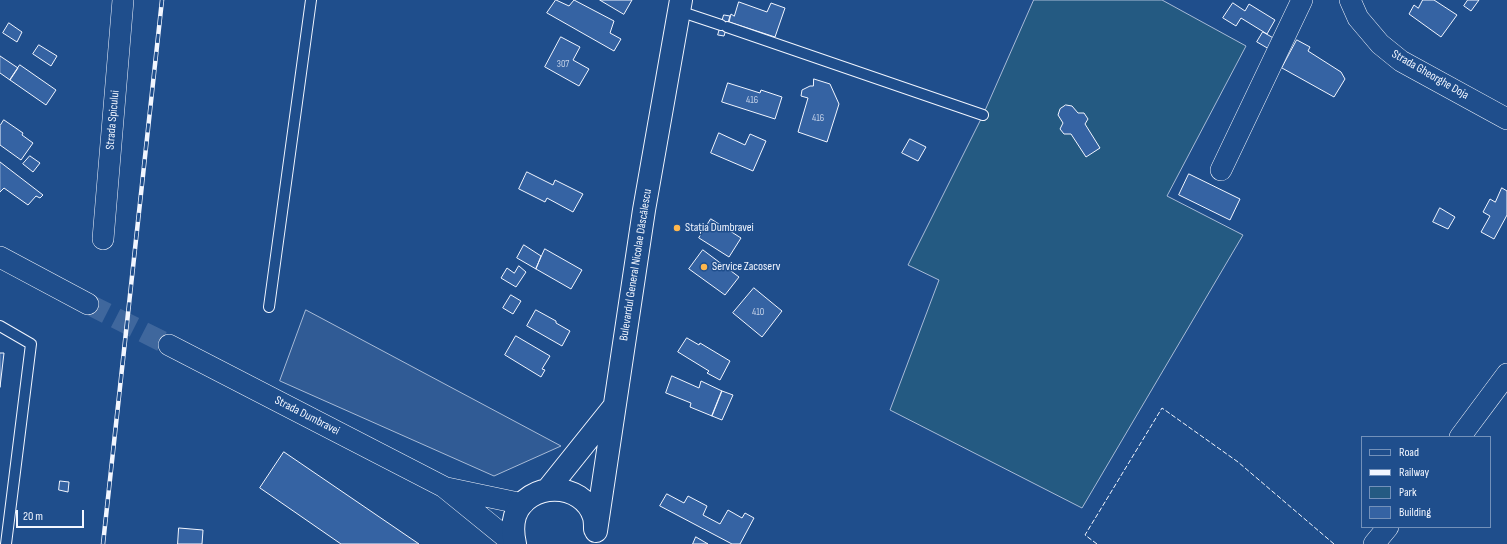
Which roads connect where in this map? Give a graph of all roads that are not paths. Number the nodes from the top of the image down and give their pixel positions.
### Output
1 (123, 0) edge
2 (311, 0) edge
3 (1302, 0) edge
4 (1350, 0) edge
5 (680, 6) edge
6 (982, 115) dead end
7 (1507, 119) edge
8 (1222, 170) dead end
9 (103, 240) dead end
10 (0, 257) edge
11 (88, 304) tunnel mouth
12 (269, 307) dead end
13 (0, 326) edge
14 (169, 345) tunnel mouth
15 (1507, 374) edge
16 (614, 407) junction
17 (1461, 436) edge
18 (444, 487) junction
19 (548, 490) junction
20 (523, 504) junction
21 (1387, 528) edge
22 (595, 539) edge
23 (6, 544) edge
24 (514, 544) edge
25 (1374, 544) edge

1 - 9 street, Strada Spicului
2 - 12 lane
3 - 8 street
4 - 7 street, Strada Gheorghe Doja
5 - 6 lane
5 - 16 main road, Bulevardul General Nicolae Dăscălescu
10 - 11 street
13 - 23 lane
14 - 18 street, Strada Dumbravei
15 - 17 street
16 - 19 main road
16 - 22 main road, Bulevardul General Nicolae Dăscălescu
18 - 20 street
18 - 24 street
19 - 20 main road
19 - 22 main road
20 - 24 main road
21 - 25 street

